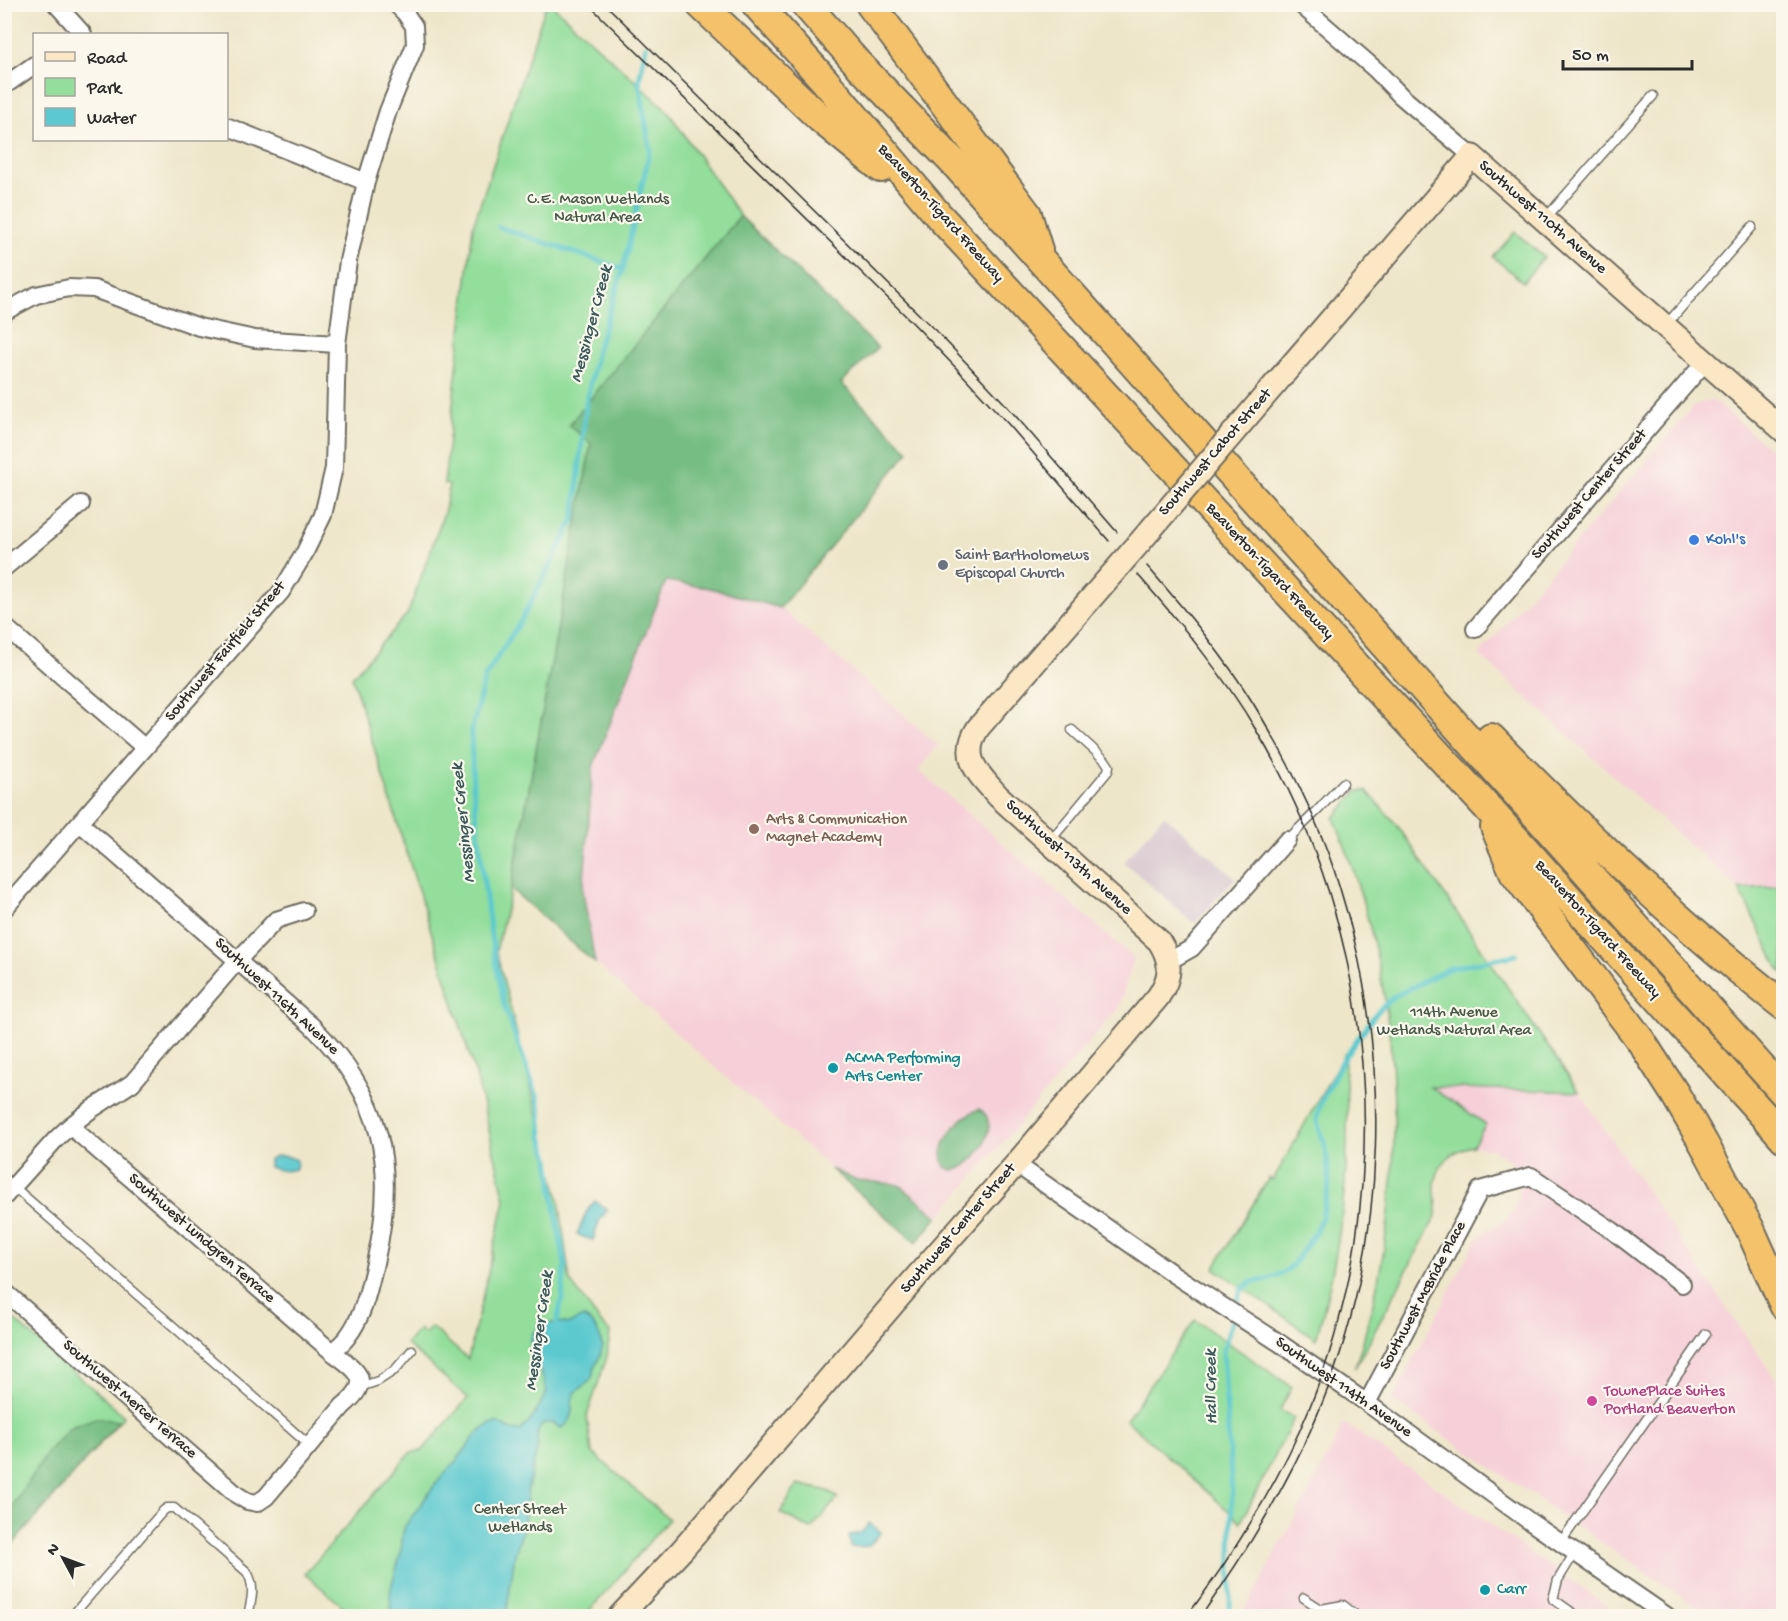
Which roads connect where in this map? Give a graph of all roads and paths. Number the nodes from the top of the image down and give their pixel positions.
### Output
1 (56, 4) edge
2 (396, 4) edge
3 (700, 4) edge
4 (756, 4) edge
5 (805, 4) edge
6 (870, 4) edge
7 (1300, 4) edge
8 (74, 32) edge
9 (33, 65) edge
10 (4, 86) edge
11 (1653, 96) dead end
12 (228, 127) edge
13 (1472, 156) junction
14 (366, 182) junction
15 (939, 216) junction
16 (1544, 220) junction
17 (1752, 227) dead end
18 (1041, 258) junction
19 (4, 312) edge
20 (1665, 326) junction
21 (337, 344) junction
22 (1705, 362) junction
23 (1784, 430) edge
24 (81, 504) dead end
25 (4, 568) edge
26 (1362, 621) junction
27 (4, 626) edge
28 (1474, 629) dead end
29 (1072, 730) dead end
30 (145, 748) junction
31 (971, 754) joint
32 (1343, 783) dead end
33 (1486, 806) junction
34 (80, 823) junction
35 (1287, 840) joint
36 (1049, 841) junction
37 (7, 900) edge
38 (304, 911) dead end
39 (238, 960) junction
40 (1168, 961) junction
41 (1784, 1006) edge
42 (1784, 1093) edge
43 (70, 1126) junction
44 (1784, 1138) edge
45 (1016, 1164) junction
46 (9, 1192) edge
47 (1682, 1284) dead end
48 (4, 1291) edge
49 (1784, 1305) edge
50 (1706, 1334) dead end
51 (412, 1350) dead end
52 (332, 1352) junction
53 (360, 1387) junction
54 (1366, 1403) junction
55 (309, 1444) junction
56 (1561, 1542) junction
57 (1575, 1552) junction
58 (1304, 1598) dead end
59 (1661, 1615) edge
60 (72, 1617) edge
61 (248, 1617) edge
62 (620, 1617) edge
63 (1357, 1617) edge
64 (1577, 1617) edge

1 - 8 street
2 - 14 street, Southwest Fairfield Street
3 - 15 highway
4 - 15 highway, Beaverton-Tigard Freeway
5 - 18 highway, Beaverton-Tigard Freeway
6 - 18 highway
7 - 13 street, Southwest 110th Avenue
9 - 10 street
11 - 16 lane
12 - 14 street
13 - 16 street, Southwest 110th Avenue
13 - 31 street, Southwest Cabot Street, bridge
14 - 21 street, Southwest Fairfield Street
15 - 33 highway, Beaverton-Tigard Freeway
16 - 20 street, Southwest 110th Avenue
17 - 20 lane
18 - 26 highway, Beaverton-Tigard Freeway
19 - 21 street
20 - 22 street, Southwest 110th Avenue
21 - 30 street, Southwest Fairfield Street
22 - 23 street, Southwest 110th Avenue
22 - 28 street, Southwest Center Street
24 - 25 street
26 - 41 highway
26 - 42 highway, Beaverton-Tigard Freeway
27 - 30 street
29 - 36 lane
30 - 34 street, Southwest Fairfield Street
31 - 36 street, Southwest 113th Avenue
32 - 35 lane
33 - 44 highway, Beaverton-Tigard Freeway
33 - 49 highway
34 - 37 street, Southwest Fairfield Street
34 - 39 street, Southwest 116th Avenue
35 - 40 street
36 - 40 street, Southwest 113th Avenue
38 - 39 street
39 - 43 street
39 - 52 street, Southwest 116th Avenue
40 - 45 street, Southwest Center Street
43 - 46 street
43 - 52 street, Southwest Lundgren Terrace
45 - 54 street, Southwest 114th Avenue
45 - 62 street, Southwest Center Street
46 - 55 lane
47 - 54 street, Southwest McBride Place
48 - 55 street, Southwest Mercer Terrace
50 - 56 lane
51 - 53 lane
52 - 53 street, Southwest Lundgren Terrace
53 - 55 street
54 - 56 street, Southwest 114th Avenue
56 - 57 street, Southwest 114th Avenue
57 - 59 street, Southwest 114th Avenue
57 - 64 lane
58 - 63 lane
60 - 61 lane

